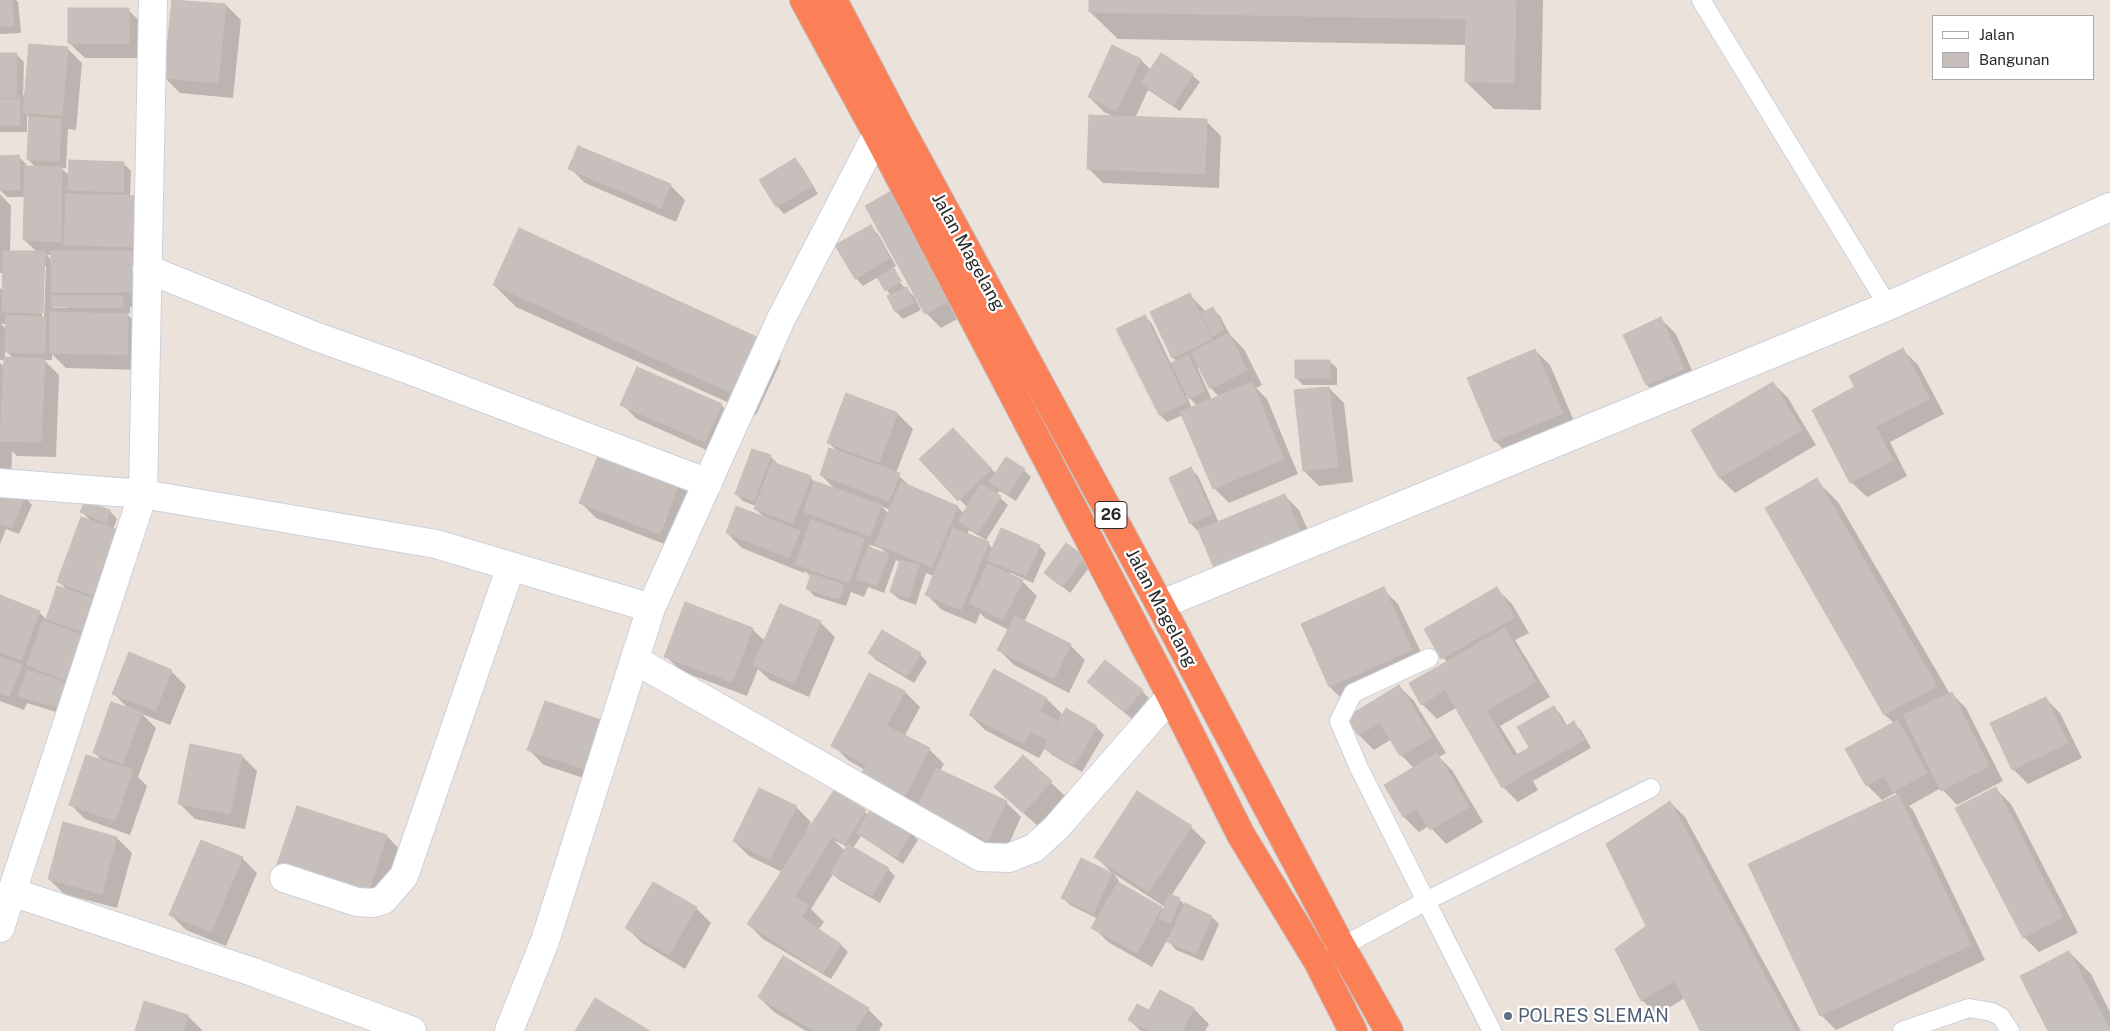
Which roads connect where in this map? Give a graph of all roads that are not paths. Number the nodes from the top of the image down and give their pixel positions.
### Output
1 (153, 0) edge
2 (804, 0) edge
3 (833, 0) edge
4 (1701, 0) edge
5 (877, 134) junction
6 (2110, 207) edge
7 (148, 269) junction
8 (1888, 306) junction
9 (0, 483) edge
10 (708, 483) junction
11 (143, 494) junction
12 (511, 566) junction
13 (1160, 605) junction
14 (651, 608) junction
15 (1429, 658) dead end
16 (635, 660) junction
17 (1171, 696) junction
18 (1651, 788) dead end
19 (284, 878) dead end
20 (12, 892) junction
21 (1426, 901) junction
22 (0, 928) edge
23 (1341, 946) junction
24 (1318, 962) junction
25 (412, 1031) edge
26 (509, 1031) edge
27 (1353, 1031) edge
28 (1389, 1031) edge
29 (1492, 1031) edge
30 (1902, 1031) edge
31 (2010, 1031) edge

1 - 7 street
2 - 5 highway, Jalan Magelang / 26
3 - 13 highway, Jalan Magelang / 26
4 - 8 lane
5 - 10 street
5 - 17 highway, Jalan Magelang / 26
6 - 8 street
7 - 10 street
7 - 11 street
8 - 13 street
9 - 11 street
10 - 14 street
11 - 12 street
11 - 20 street
12 - 14 street
12 - 19 street
13 - 23 highway, Jalan Magelang / 26
14 - 16 street
15 - 21 lane
16 - 17 street
16 - 26 street
17 - 24 highway, Jalan Magelang / 26
18 - 21 lane
20 - 22 street
20 - 25 street
21 - 23 lane
21 - 29 lane
23 - 24 lane
23 - 28 highway, Jalan Magelang / 26
24 - 27 highway, Jalan Magelang / 26
30 - 31 lane

